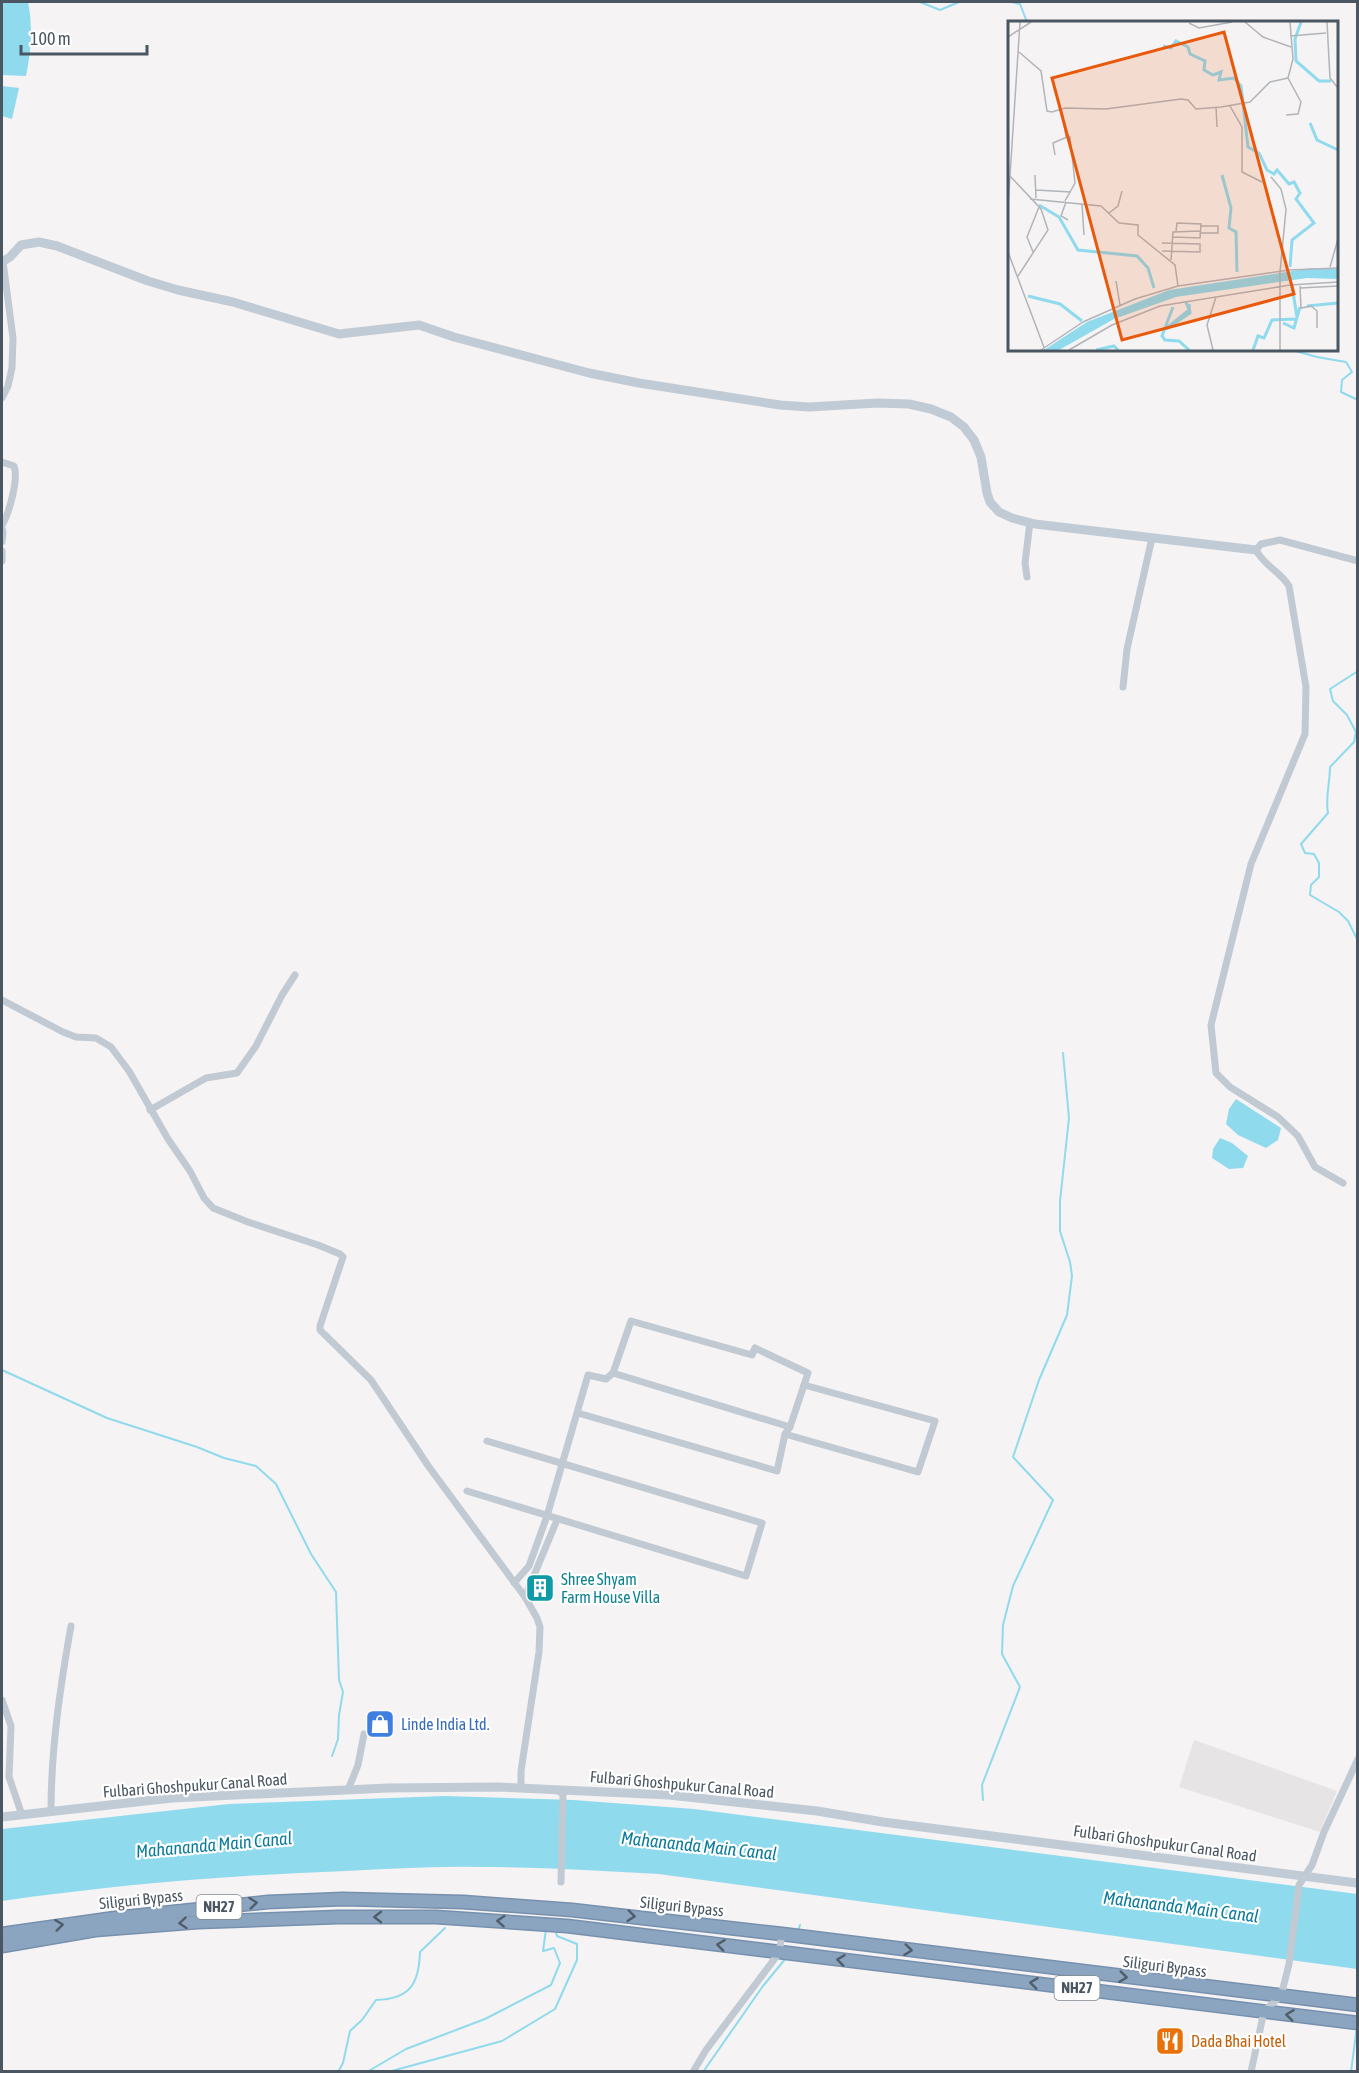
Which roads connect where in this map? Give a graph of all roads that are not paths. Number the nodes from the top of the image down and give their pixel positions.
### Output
1 (2, 262) edge
2 (2, 398) edge
3 (2, 462) edge
4 (1030, 522) junction
5 (2, 526) edge
6 (1152, 538) junction
7 (2, 542) edge
8 (1256, 550) junction
9 (2, 551) edge
10 (2, 561) edge
11 (1358, 561) edge
12 (1027, 578) dead end
13 (1123, 687) dead end
14 (295, 975) dead end
15 (2, 1000) edge
16 (150, 1110) junction
17 (1343, 1183) dead end
18 (613, 1372) junction
19 (804, 1385) junction
20 (578, 1413) junction
21 (790, 1427) junction
22 (785, 1434) junction
23 (487, 1441) dead end
24 (562, 1464) junction
25 (466, 1491) dead end
26 (547, 1516) junction
27 (557, 1520) junction
28 (514, 1583) junction
29 (525, 1597) junction
30 (70, 1626) dead end
31 (2, 1700) edge
32 (364, 1734) dead end
33 (1358, 1759) edge
34 (521, 1787) junction
35 (348, 1790) junction
36 (560, 1792) junction
37 (51, 1812) junction
38 (22, 1815) junction
39 (2, 1817) edge
40 (561, 1879) dead end
41 (1301, 1880) junction
42 (1357, 1883) edge
43 (2, 1934) edge
44 (782, 1934) junction
45 (2, 1946) edge
46 (779, 1953) junction
47 (1281, 1996) junction
48 (1354, 2005) edge
49 (1264, 2011) junction
50 (1353, 2022) edge
51 (693, 2072) edge
52 (1251, 2072) edge

1 - 2 street
1 - 4 street
3 - 5 street
4 - 6 street
4 - 12 street
5 - 7 street
6 - 8 street
6 - 13 street
8 - 11 street
8 - 17 street
9 - 10 street
14 - 16 street
15 - 16 street
16 - 28 street
18 - 19 street
18 - 20 street
18 - 21 street
19 - 21 street
19 - 22 street
20 - 22 street
20 - 24 street
21 - 22 street
23 - 24 street
24 - 26 street
24 - 27 street
25 - 26 street
26 - 27 street
26 - 28 street
27 - 29 street
28 - 29 street
29 - 34 street
30 - 37 street
31 - 38 street
32 - 35 street
33 - 41 street
34 - 35 street, Fulbari Ghoshpukur Canal Road
34 - 36 street, Fulbari Ghoshpukur Canal Road
35 - 37 street, Fulbari Ghoshpukur Canal Road
36 - 40 street
36 - 41 street, Fulbari Ghoshpukur Canal Road
37 - 38 street, Fulbari Ghoshpukur Canal Road
38 - 39 street, Fulbari Ghoshpukur Canal Road
41 - 42 street, Fulbari Ghoshpukur Canal Road
41 - 47 street
43 -> 44 highway, Siliguri Bypass / NH27
44 - 46 street
44 -> 47 highway, Siliguri Bypass / NH27
46 -> 45 highway, NH27
49 -> 46 highway, NH27
46 - 51 street
47 - 48 highway, Siliguri Bypass / NH27
47 - 49 street
50 -> 49 highway, NH27
49 - 52 street

